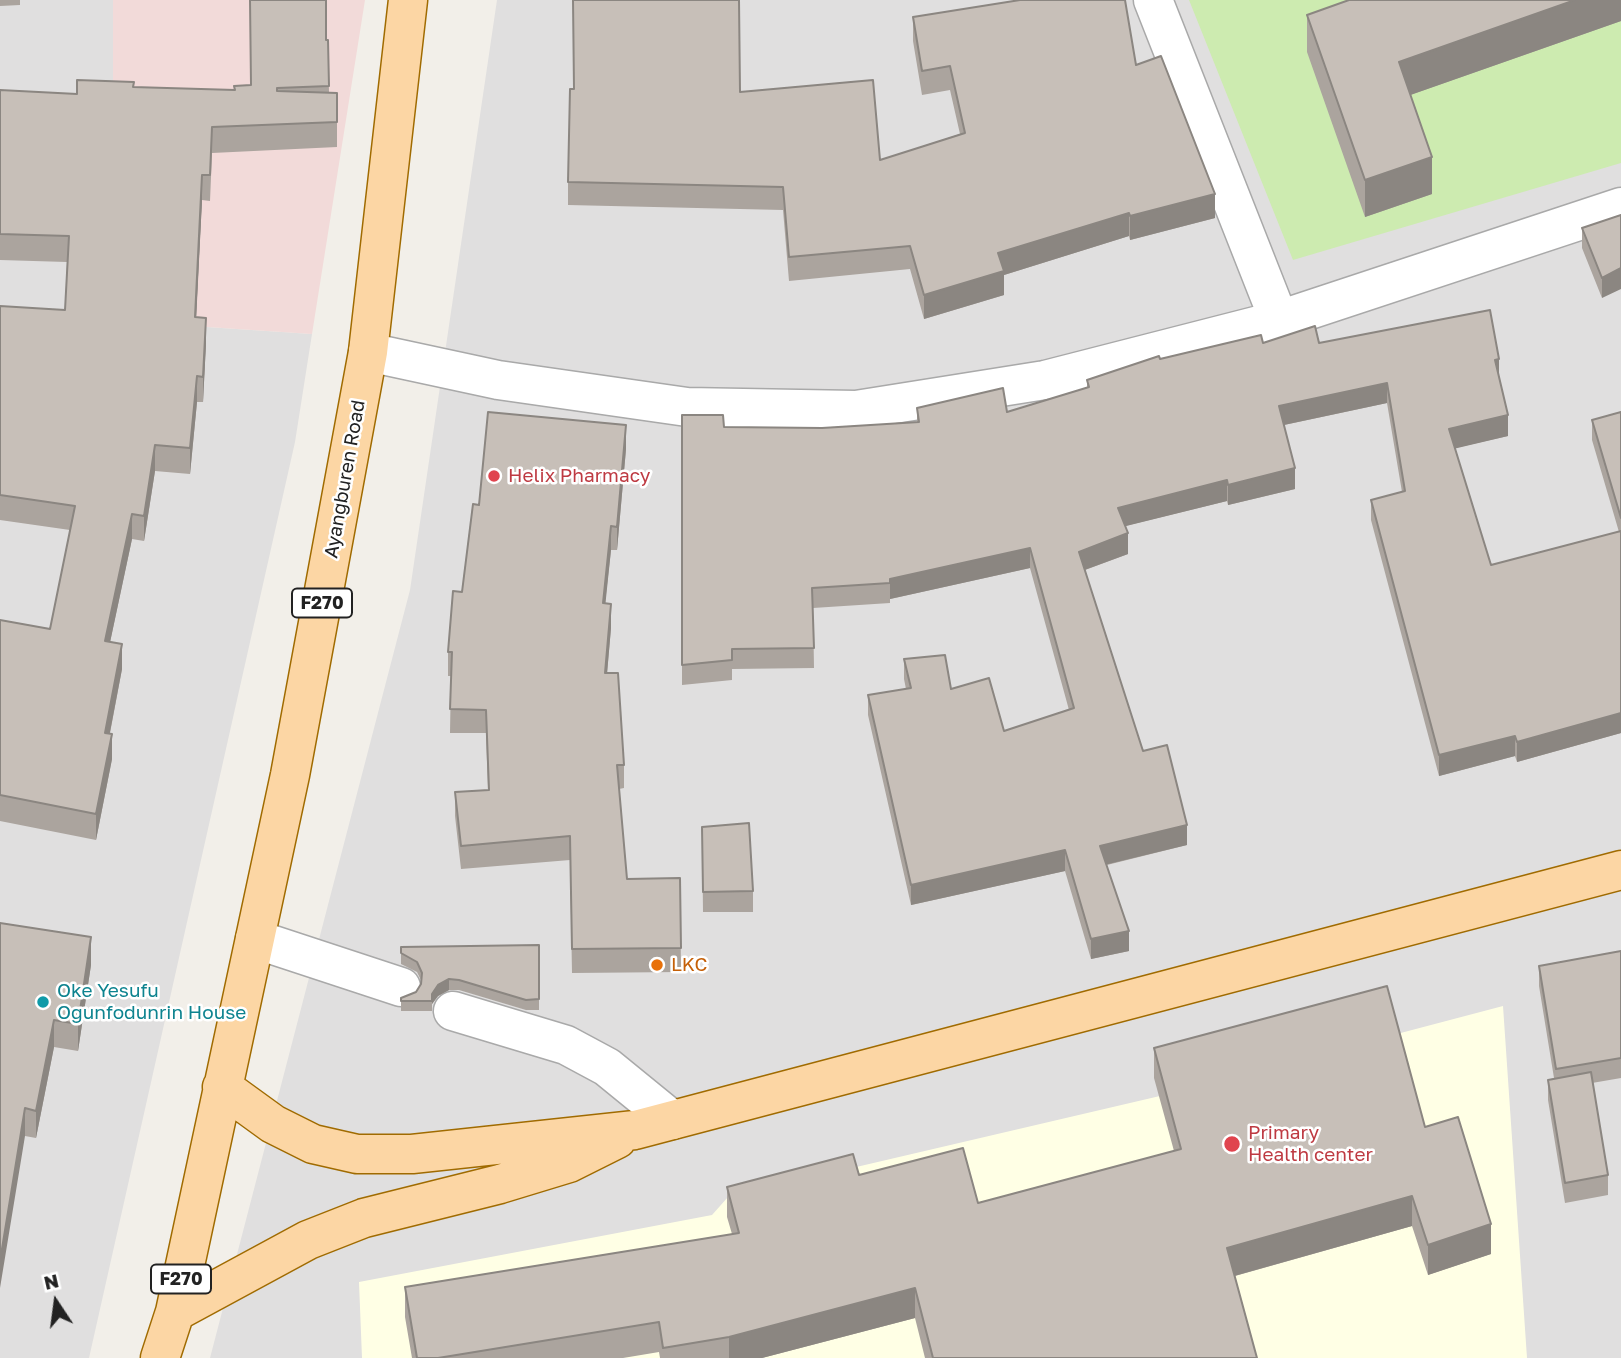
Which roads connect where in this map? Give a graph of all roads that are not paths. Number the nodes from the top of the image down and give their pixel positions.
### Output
1 (408, 0) edge
2 (1153, 0) edge
3 (1621, 207) edge
4 (1279, 320) junction
5 (368, 352) junction
6 (1621, 870) edge
7 (255, 939) junction
8 (401, 987) dead end
9 (453, 1011) dead end
10 (222, 1087) junction
11 (672, 1120) junction
12 (635, 1130) junction
13 (175, 1312) junction
14 (160, 1358) edge

1 - 5 main road, Ayangburen Road / F270
2 - 4 street
3 - 4 street
4 - 5 street
5 - 7 main road, Ayangburen Road / F270
6 - 11 main road
7 - 8 street
7 - 10 main road, Ayangburen Road / F270
9 - 11 street
10 - 12 main road
10 - 13 main road, Ayangburen Road / F270
11 - 12 main road
12 - 13 main road
13 - 14 main road, F270

